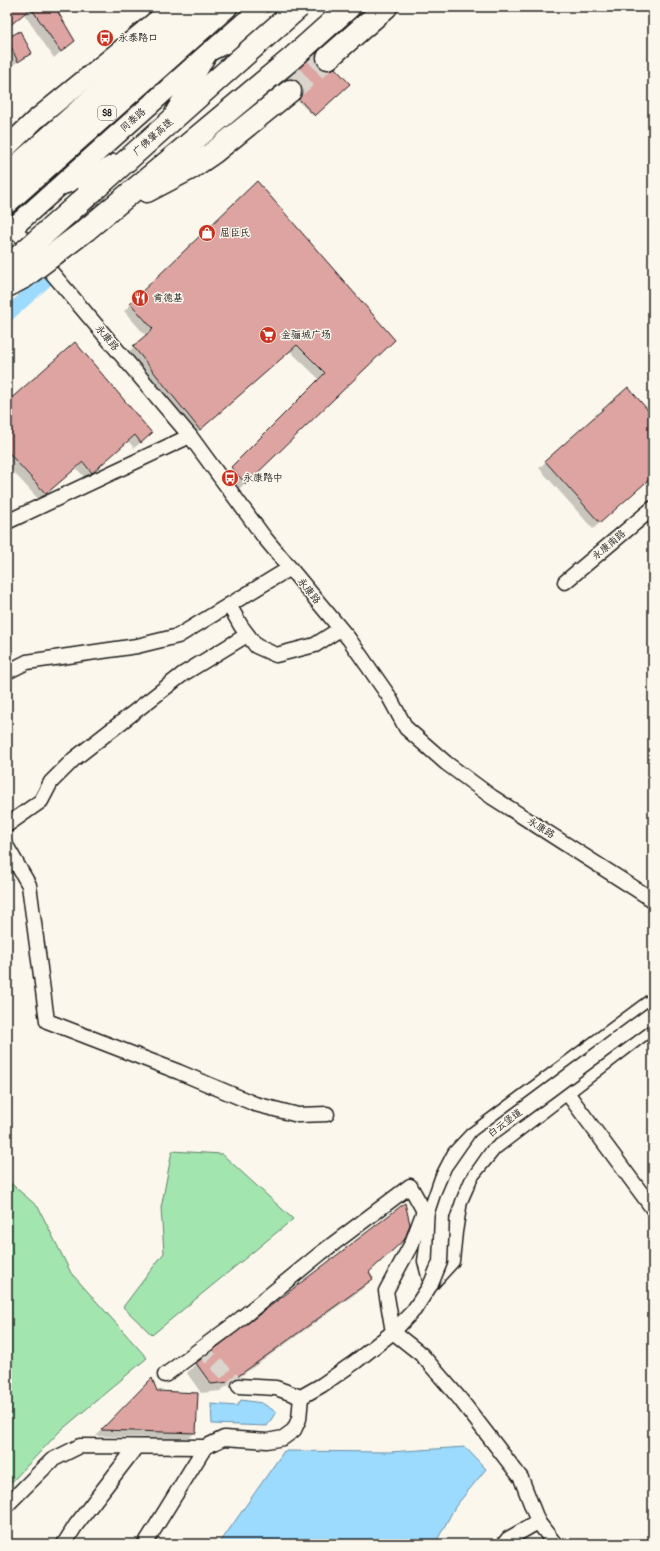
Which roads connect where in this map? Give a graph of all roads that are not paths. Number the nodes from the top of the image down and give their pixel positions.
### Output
1 (159, 7) edge
2 (173, 7) edge
3 (196, 7) edge
4 (226, 7) edge
5 (260, 7) edge
6 (300, 7) edge
7 (349, 7) edge
8 (386, 7) edge
9 (133, 41) junction
10 (210, 51) junction
11 (328, 58) tunnel mouth
12 (290, 91) tunnel mouth
13 (8, 145) edge
14 (7, 176) edge
15 (57, 188) junction
16 (7, 202) edge
17 (10, 230) edge
18 (86, 230) junction
19 (7, 267) edge
20 (7, 286) edge
21 (190, 436) junction
22 (653, 508) edge
23 (7, 522) edge
24 (290, 568) junction
25 (565, 582) dead end
26 (229, 605) junction
27 (340, 629) junction
28 (248, 635) junction
29 (7, 672) edge
30 (7, 825) edge
31 (7, 848) edge
32 (653, 900) edge
33 (653, 1000) edge
34 (653, 1013) edge
35 (653, 1026) edge
36 (553, 1074) junction
37 (566, 1092) junction
38 (327, 1114) dead end
39 (653, 1209) edge
40 (431, 1284) junction
41 (393, 1332) junction
42 (165, 1375) dead end
43 (239, 1386) tunnel mouth
44 (301, 1397) junction
45 (136, 1447) junction
46 (205, 1447) junction
47 (7, 1505) edge
48 (538, 1522) junction
49 (64, 1544) edge
50 (145, 1544) edge
51 (504, 1544) edge
52 (555, 1544) edge

1 - 9 street
2 - 9 main road
3 - 14 highway
4 - 16 highway, S8
5 - 10 street, 同泰路
6 - 10 main road
6 - 19 highway, 广佛肇高速, bridge
7 - 18 highway
8 - 11 highway
9 - 13 main road
10 - 15 main road, 同泰路
10 - 15 street
12 - 18 highway
15 - 17 main road, 同泰路
17 - 21 street, 永康路
18 - 20 highway, bridge
21 - 23 street
21 - 24 street, 永康路
22 - 25 street, 永康南路
24 - 26 street
24 - 27 street, 永康路
26 - 28 street
26 - 29 street
27 - 28 street
27 - 32 street, 永康路
28 - 30 street
31 - 38 street
33 - 36 street
34 - 40 street, 白云堡道, bridge
35 - 37 street
36 - 37 street
36 - 40 street
37 - 39 street
37 - 40 street
40 - 41 street
41 - 42 street
41 - 44 street
41 - 48 street
43 - 44 street
44 - 46 street
45 - 46 street
45 - 47 street
45 - 49 street
46 - 50 street
48 - 51 street
48 - 52 street

